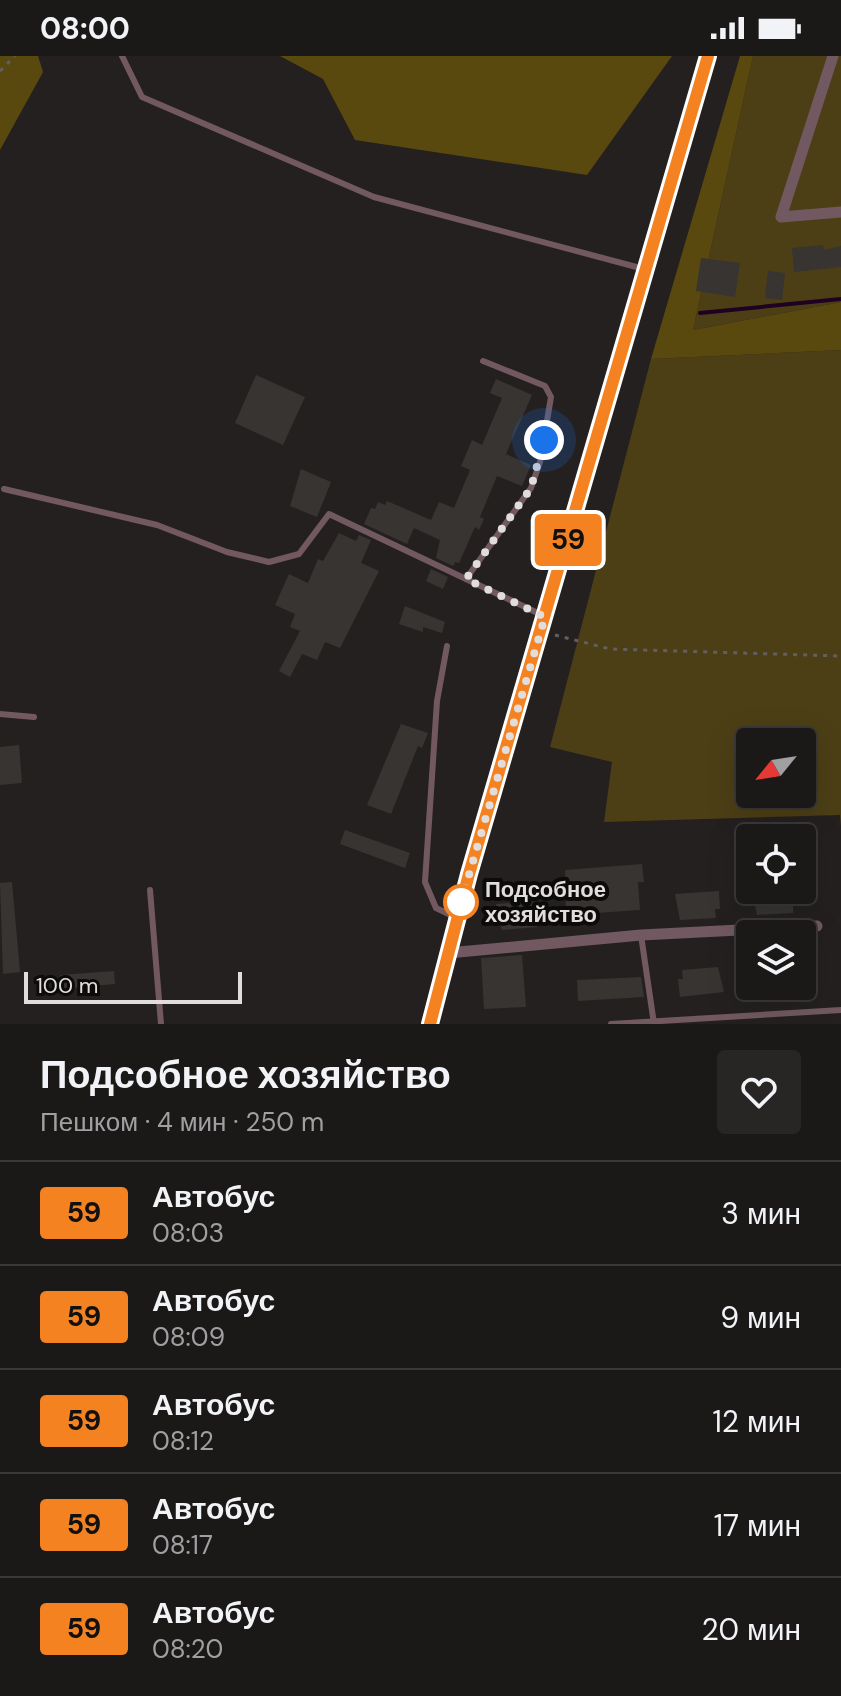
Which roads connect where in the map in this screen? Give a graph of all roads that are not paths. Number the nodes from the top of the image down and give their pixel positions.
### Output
1 (122, 56) edge
2 (708, 56) edge
3 (835, 61) edge
4 (841, 212) edge
5 (648, 270) junction
6 (483, 361) dead end
7 (4, 489) dead end
8 (466, 579) junction
9 (543, 624) junction
10 (447, 646) dead end
11 (0, 714) edge
12 (34, 717) dead end
13 (150, 890) dead end
14 (457, 918) junction
15 (817, 926) dead end
16 (641, 935) junction
17 (448, 953) junction
18 (841, 1010) edge
19 (654, 1023) edge
20 (161, 1024) edge
21 (430, 1024) edge
22 (611, 1024) edge

1 - 5 lane
2 - 5 main road
3 - 4 street
5 - 9 main road
6 - 8 lane
7 - 8 lane
8 - 9 lane
9 - 14 main road
10 - 14 lane
11 - 12 lane
13 - 20 lane
14 - 17 main road
15 - 16 street
16 - 17 street
16 - 19 lane
17 - 21 main road
18 - 19 lane
19 - 22 lane

